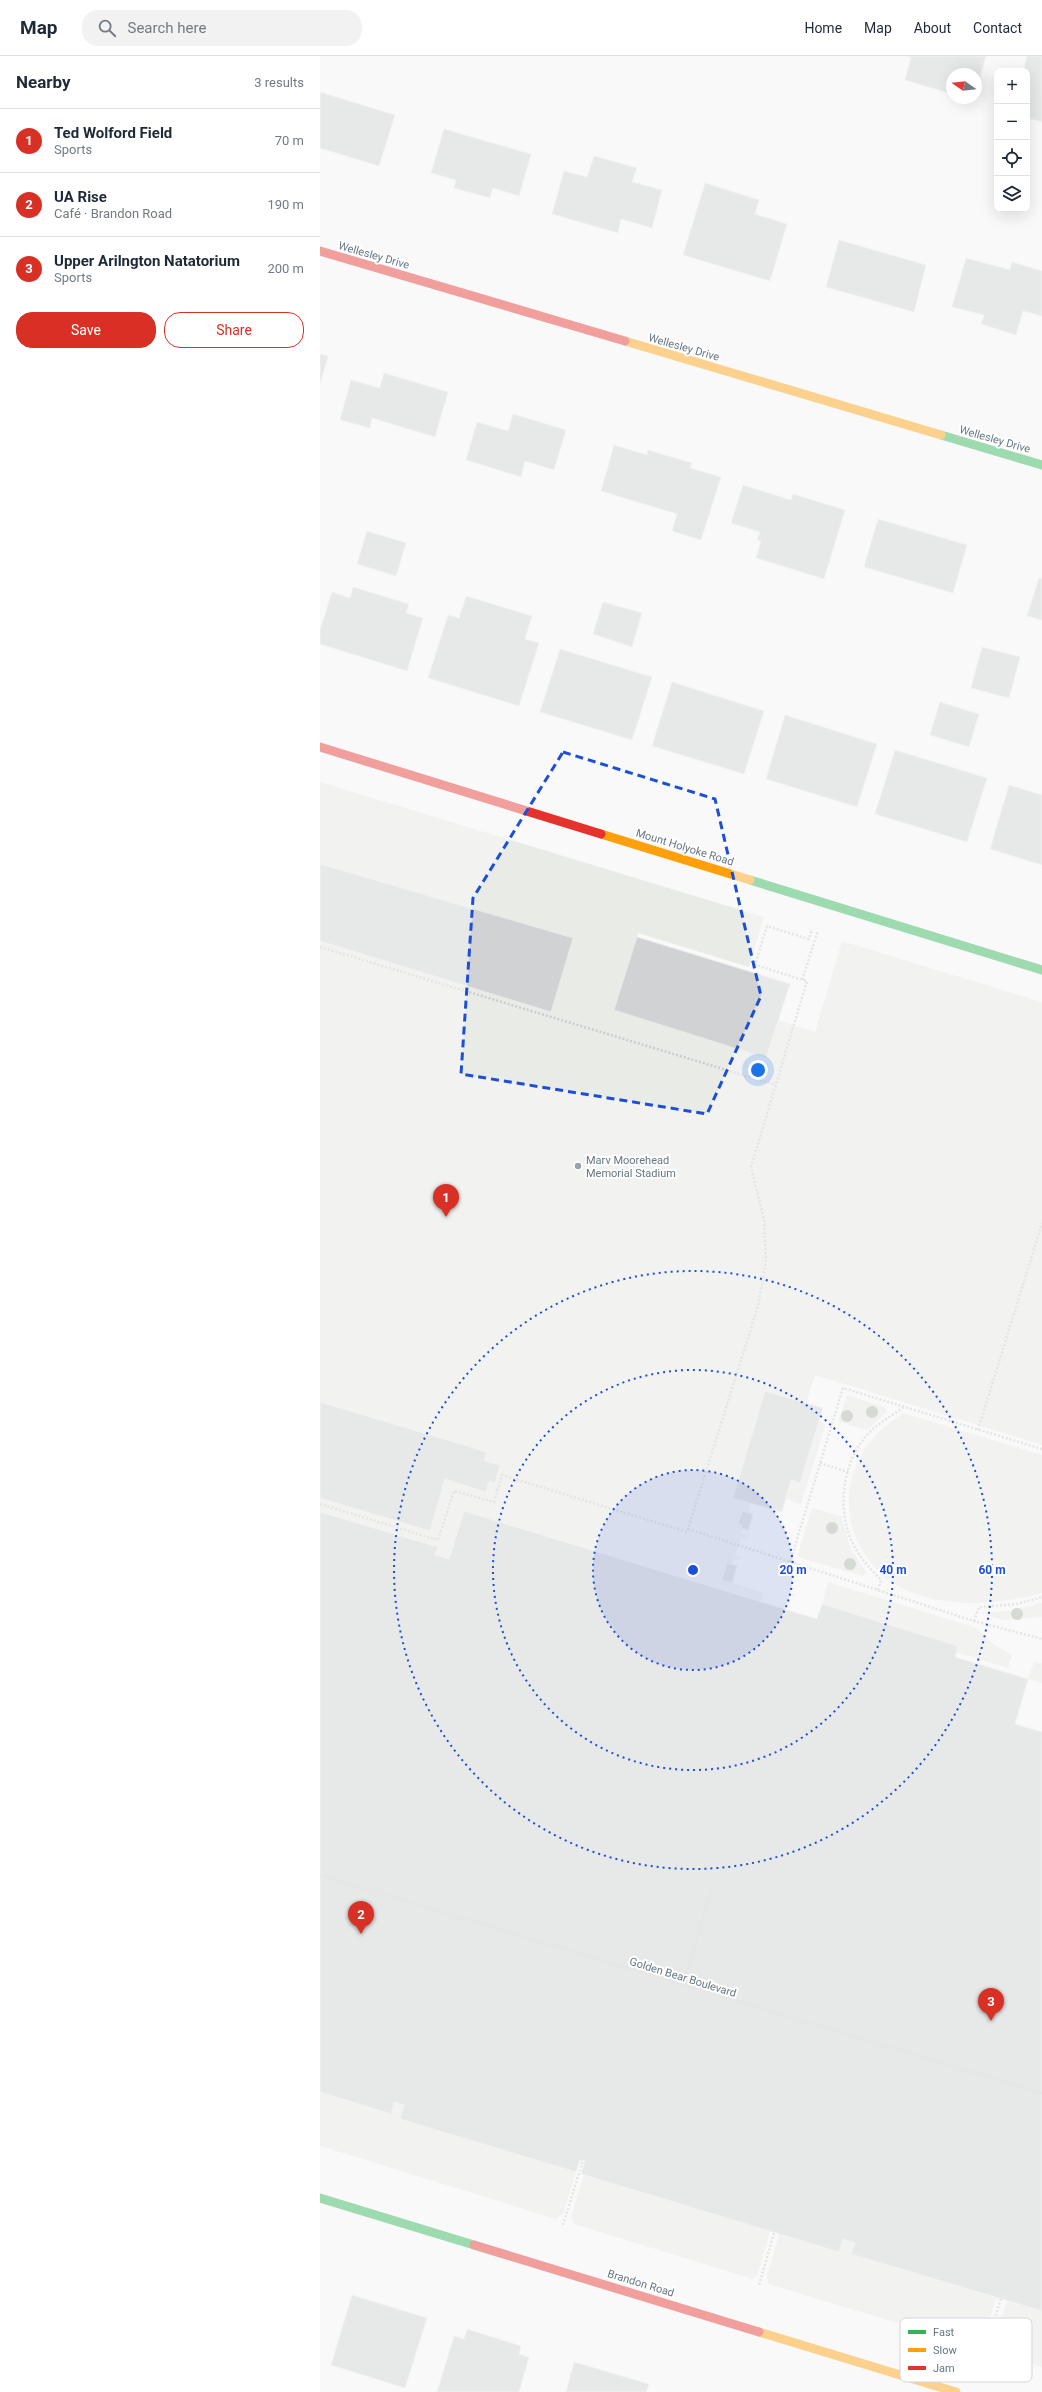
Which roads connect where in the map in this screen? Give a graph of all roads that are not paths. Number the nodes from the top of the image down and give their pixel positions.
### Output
1 (320, 251) edge
2 (1042, 465) edge
3 (320, 747) edge
4 (1042, 970) edge
5 (320, 2198) edge
6 (900, 2375) edge
7 (923, 2382) edge
8 (956, 2392) edge

1 - 2 street, Wellesley Drive
3 - 4 street, Mount Holyoke Road
5 - 6 street, Brandon Road
7 - 8 street, Brandon Road

